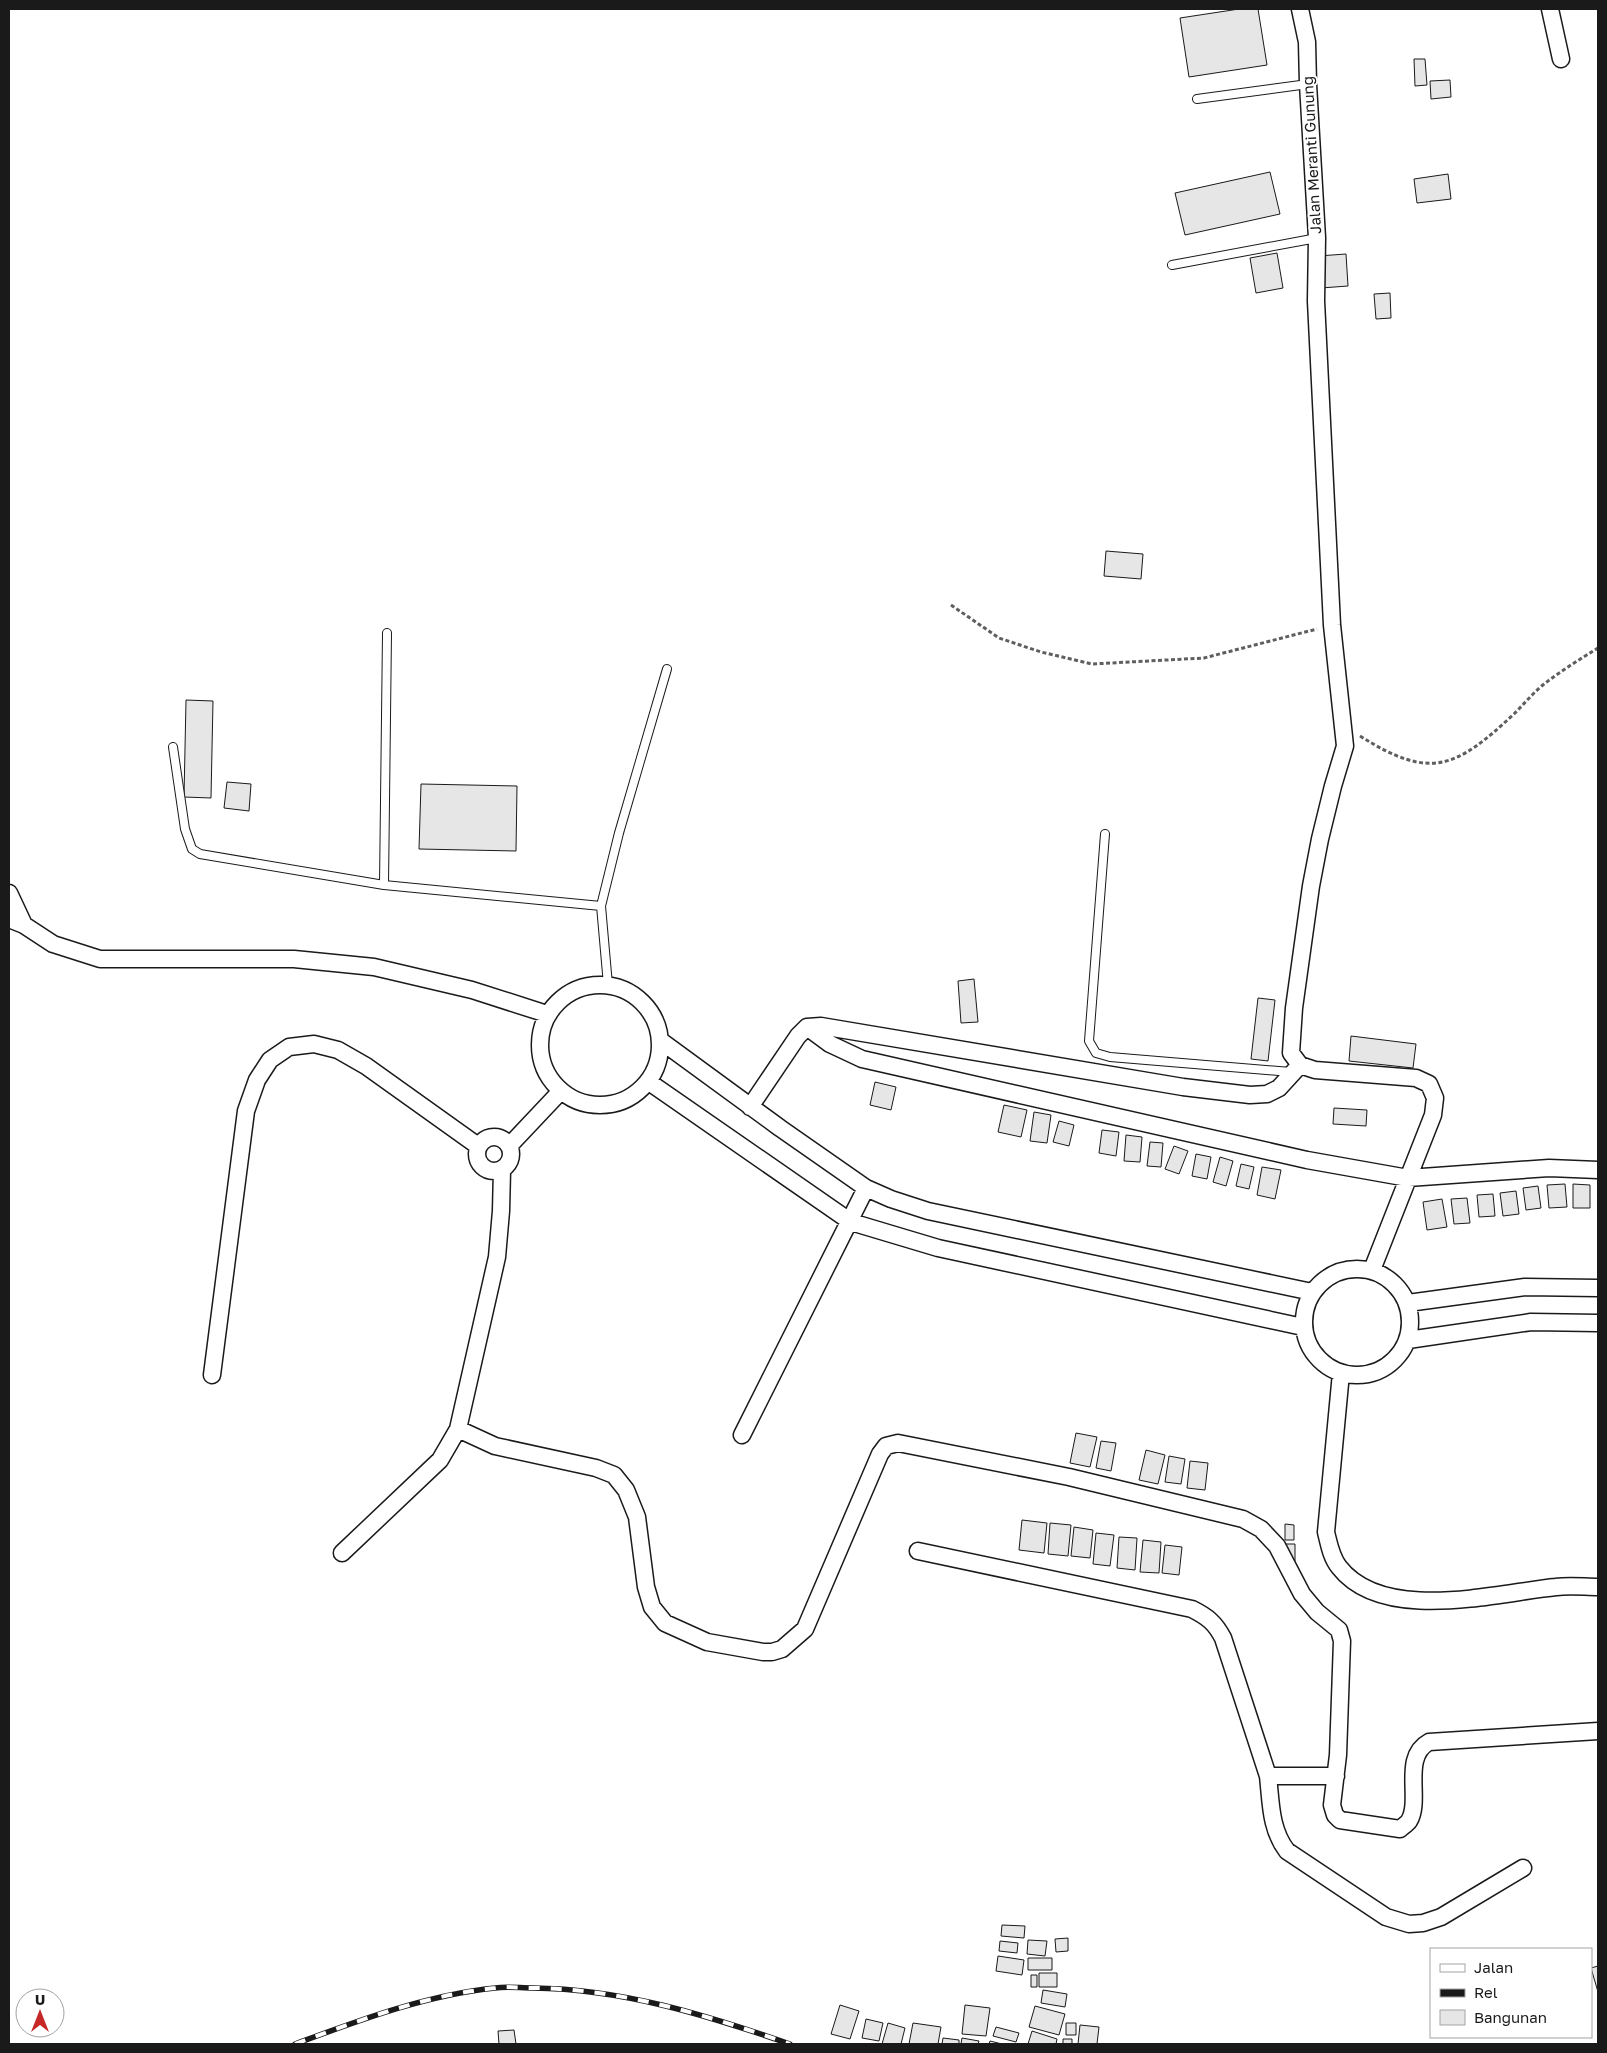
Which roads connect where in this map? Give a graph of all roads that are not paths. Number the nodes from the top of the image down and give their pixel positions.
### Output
1 (1300, 9) edge
2 (1550, 9) edge
3 (1560, 59) dead end
4 (1308, 84) junction
5 (1197, 99) dead end
6 (1317, 238) junction
7 (1172, 265) dead end
8 (387, 633) dead end
9 (667, 669) dead end
10 (173, 747) dead end
11 (1105, 834) dead end
12 (384, 885) junction
13 (9, 893) edge
14 (601, 906) junction
15 (16, 922) edge
16 (608, 985) junction
17 (547, 1014) junction
18 (807, 1027) junction
19 (661, 1042) junction
20 (1297, 1068) junction
21 (649, 1082) junction
22 (560, 1092) junction
23 (750, 1106) junction
24 (478, 1146) junction
25 (510, 1146) junction
26 (502, 1170) junction
27 (1598, 1170) edge
28 (1408, 1178) junction
29 (866, 1188) junction
30 (851, 1222) junction
31 (1372, 1270) junction
32 (1598, 1288) edge
33 (1312, 1292) junction
34 (1408, 1303) junction
35 (1598, 1323) edge
36 (1303, 1327) junction
37 (1408, 1340) junction
38 (1341, 1373) junction
39 (212, 1374) dead end
40 (458, 1429) junction
41 (742, 1435) dead end
42 (918, 1551) dead end
43 (342, 1553) dead end
44 (1598, 1587) edge
45 (1598, 1731) edge
46 (1268, 1776) junction
47 (1336, 1776) junction
48 (1523, 1868) dead end

1 - 4 street, Jalan Meranti Gunung
2 - 3 street
4 - 5 lane
4 - 6 street, Jalan Meranti Gunung
6 - 7 lane
6 - 20 street, Jalan Meranti Gunung
8 - 12 lane
9 - 14 lane
10 - 12 lane
11 - 20 lane
12 - 14 lane
13 - 15 street
14 - 16 lane
15 - 17 street
16 - 17 street
16 - 19 street
17 - 22 street
18 - 20 street
18 - 23 street
18 - 28 street
19 - 21 street
19 - 23 street
20 - 28 street
21 - 22 street
21 - 30 street
22 - 25 street
23 - 29 street
24 - 25 street
24 - 26 street
24 - 39 street
25 - 26 street
26 - 40 street
27 - 28 street
28 - 31 street
29 - 30 street
29 - 33 street
30 - 36 street
30 - 41 street
31 - 33 street
31 - 34 street
32 - 34 street
33 - 36 street
34 - 37 street
35 - 37 street
36 - 38 street
37 - 38 street
38 - 44 street
40 - 43 street
40 - 47 street
42 - 46 street
45 - 47 street
46 - 47 street
46 - 48 street

